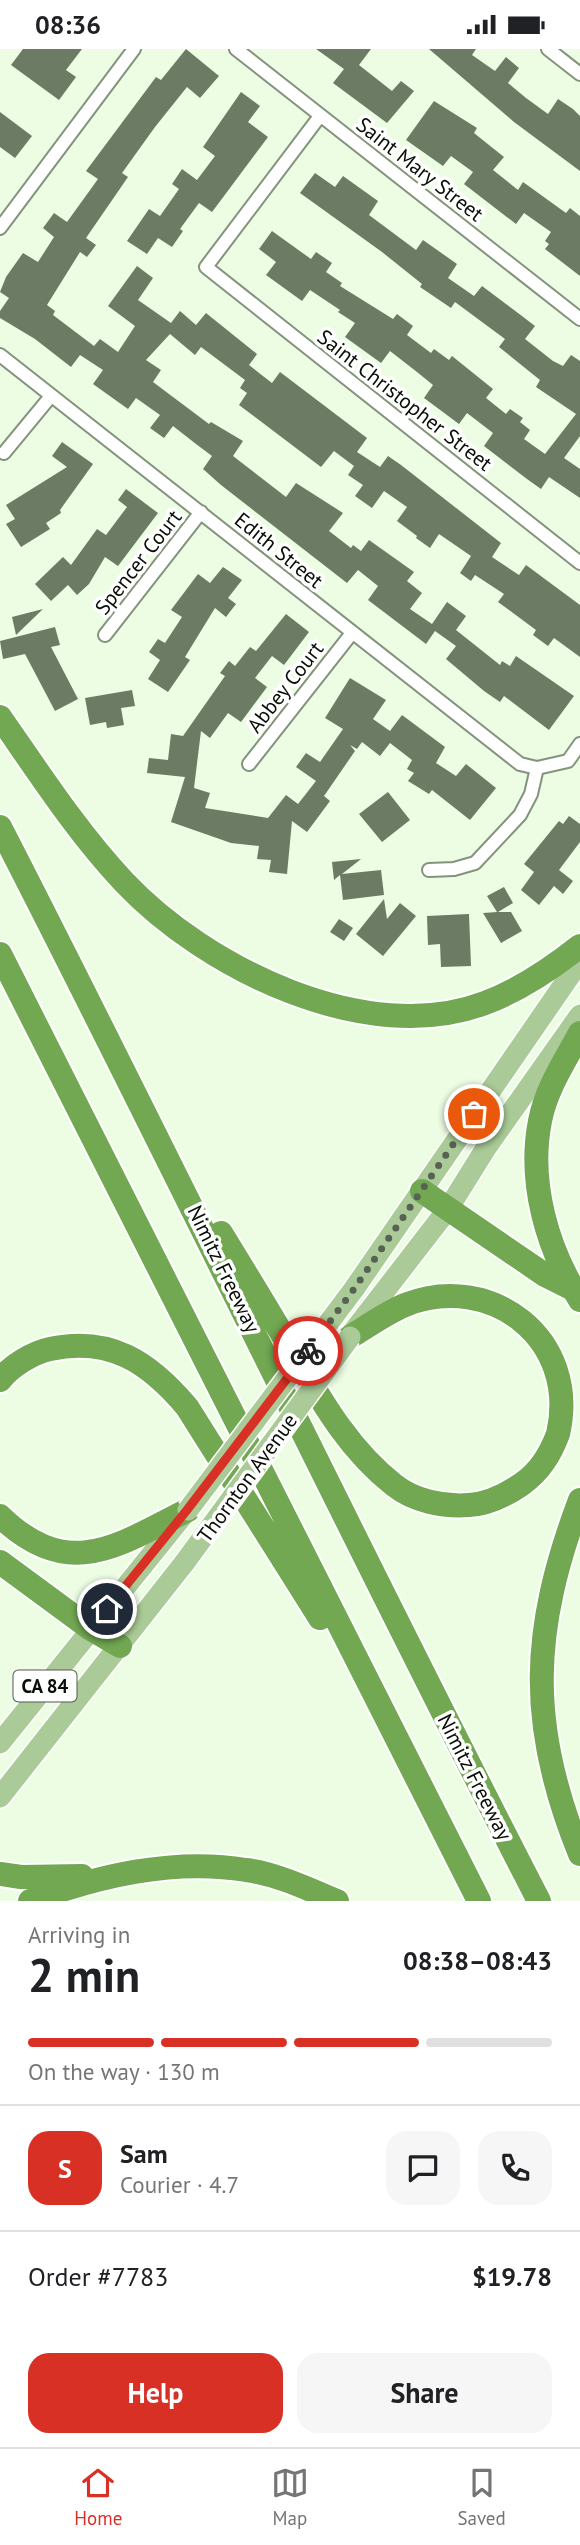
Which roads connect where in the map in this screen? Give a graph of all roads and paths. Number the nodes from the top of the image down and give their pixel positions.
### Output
1 (134, 49) edge
2 (236, 49) edge
3 (548, 49) edge
4 (580, 74) edge
5 (320, 116) junction
6 (0, 228) edge
7 (580, 319) edge
8 (0, 355) edge
9 (51, 395) junction
10 (4, 453) dead end
11 (201, 512) junction
12 (580, 563) edge
13 (352, 633) junction
14 (105, 635) dead end
15 (0, 717) edge
16 (580, 744) edge
17 (248, 764) dead end
18 (537, 768) junction
19 (0, 827) edge
20 (429, 870) dead end
21 (580, 946) edge
22 (0, 954) edge
23 (580, 961) edge
24 (580, 1015) edge
25 (580, 1033) edge
26 (130, 1079) junction
27 (422, 1191) junction
28 (448, 1209) junction
29 (576, 1295) edge
30 (350, 1337) junction
31 (0, 1380) edge
32 (580, 1500) edge
33 (187, 1510) junction
34 (0, 1516) edge
35 (0, 1562) edge
36 (91, 1629) junction
37 (120, 1646) junction
38 (0, 1743) edge
39 (401, 1747) junction
40 (0, 1797) edge
41 (580, 1854) edge
42 (0, 1874) edge
43 (110, 1876) junction
44 (30, 1901) edge
45 (337, 1901) edge
46 (479, 1901) edge
47 (539, 1901) edge

1 - 6 street
2 - 5 street, Saint Mary Street
3 - 4 street
5 - 7 street, Saint Mary Street
5 - 12 street, Saint Christopher Street
8 - 9 street, Edith Street
9 - 10 street
9 - 11 street, Edith Street
11 - 13 street, Edith Street
11 - 14 street, Spencer Court
13 - 17 street, Abbey Court
13 - 18 street, Edith Street
15 - 21 highway
16 - 18 street
18 - 20 street
19 - 26 highway, Nimitz Freeway
22 - 39 highway
23 - 27 main road, Thornton Avenue
24 - 28 main road, Thornton Avenue
25 - 29 highway
26 - 30 highway
26 - 47 highway, Nimitz Freeway
27 - 28 highway
27 - 33 main road, Thornton Avenue / CA 84, bridge
28 - 29 highway
28 - 30 main road, Thornton Avenue
30 - 37 main road, Thornton Avenue, bridge
31 - 39 highway
32 - 41 highway
33 - 34 highway
33 - 36 main road, Thornton Avenue / CA 84
35 - 36 highway
36 - 37 highway
36 - 38 main road, Thornton Avenue / CA 84
37 - 40 main road, Thornton Avenue
39 - 46 highway
42 - 43 highway
43 - 44 highway
43 - 45 highway

